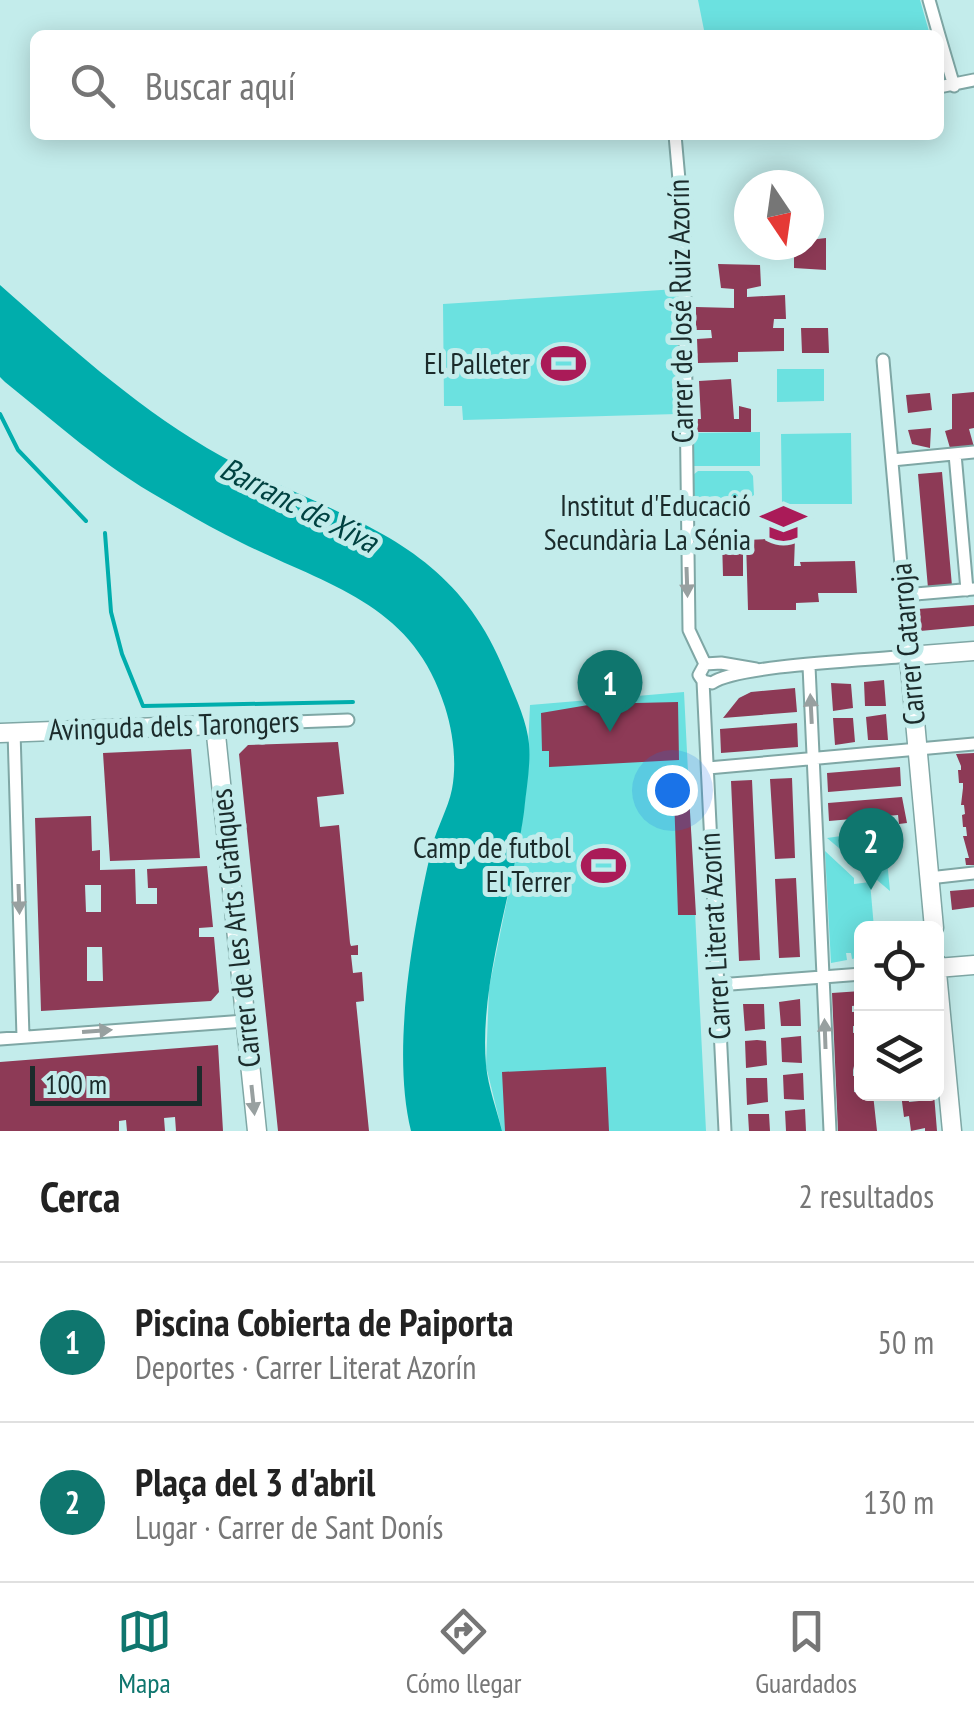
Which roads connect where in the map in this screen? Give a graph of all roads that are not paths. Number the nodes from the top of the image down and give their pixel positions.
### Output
1 (928, 0) edge
2 (937, 30) edge
3 (944, 52) edge
4 (974, 80) edge
5 (954, 86) junction
6 (944, 87) edge
7 (675, 140) edge
8 (883, 360) dead end
9 (974, 452) edge
10 (956, 454) junction
11 (892, 460) junction
12 (967, 510) edge
13 (971, 589) edge
14 (904, 595) junction
15 (974, 651) edge
16 (910, 656) junction
17 (708, 663) junction
18 (809, 666) junction
19 (760, 670) junction
20 (719, 678) junction
21 (702, 681) junction
22 (348, 720) dead end
23 (215, 725) junction
24 (7, 732) edge
25 (974, 744) edge
26 (918, 749) junction
27 (813, 758) junction
28 (708, 768) junction
29 (974, 873) edge
30 (929, 878) junction
31 (933, 921) edge
32 (974, 965) edge
33 (944, 966) edge
34 (854, 975) edge
35 (823, 977) junction
36 (718, 985) junction
37 (941, 1011) edge
38 (245, 1021) junction
39 (22, 1037) junction
40 (0, 1038) edge
41 (256, 1131) edge
42 (725, 1131) edge
43 (830, 1131) edge
44 (952, 1131) edge

1 - 2 street
3 - 5 street
4 - 5 street
5 - 6 street
7 -> 17 street, Carrer de José Ruiz Azorín
8 - 11 street, Carrer Catarroja
9 - 10 street
10 - 11 street
10 - 12 street
11 - 14 street, Carrer Catarroja
12 - 13 street
13 - 14 street
14 - 16 street, Carrer Catarroja
15 - 16 street
16 - 18 street
16 - 26 street, Carrer Catarroja
17 - 19 street
17 - 20 street
17 - 21 street
18 - 19 street
27 -> 18 street
19 - 20 street
20 - 21 street
21 - 28 street, Carrer Literat Azorín
22 - 23 street, Avinguda dels Tarongers
23 - 24 street, Avinguda dels Tarongers
23 - 38 street, Carrer de les Arts Gràfiques
24 -> 39 street
25 - 26 street
26 - 27 street
26 - 30 street, Carrer Catarroja
27 - 28 street
27 - 35 street
28 - 36 street, Carrer Literat Azorín
29 - 30 street
30 - 31 street, Carrer Catarroja
32 - 33 street
34 - 35 street
35 - 36 street
43 -> 35 street
36 - 42 street, Carrer Literat Azorín
37 - 44 street
39 -> 38 street
38 -> 41 street, Carrer de les Arts Gràfiques
39 - 40 street

